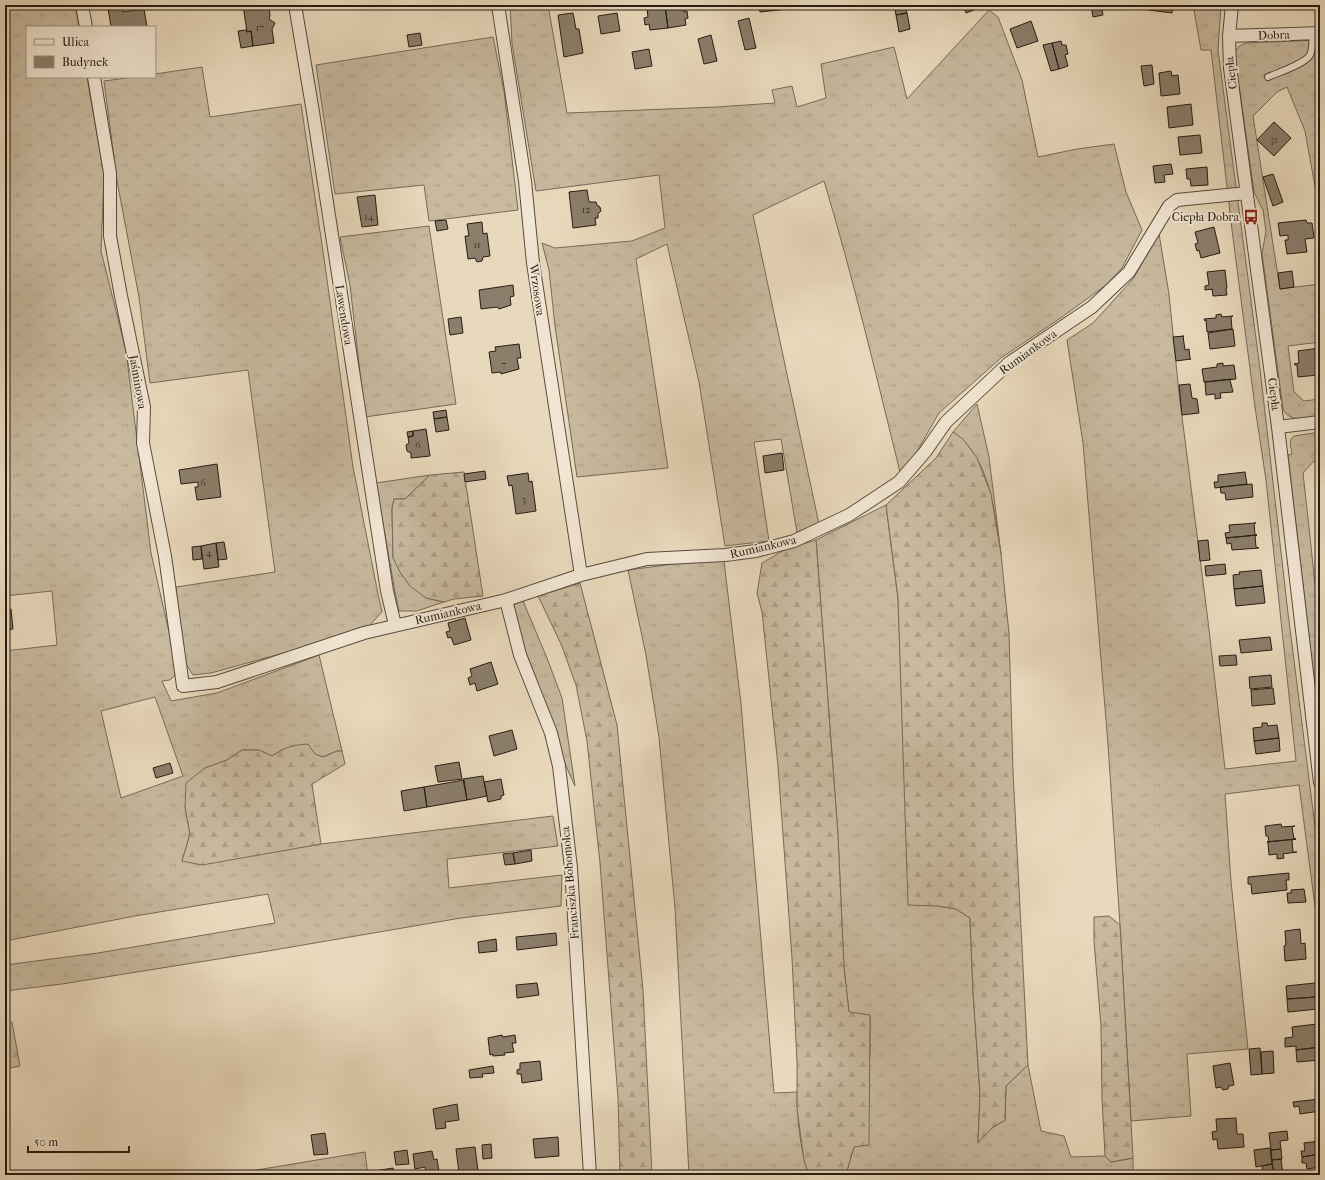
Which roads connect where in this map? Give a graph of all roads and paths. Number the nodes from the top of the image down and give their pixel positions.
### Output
1 (82, 5) edge
2 (295, 5) edge
3 (498, 5) edge
4 (1232, 5) edge
5 (86, 26) edge
6 (1316, 33) edge
7 (1229, 36) junction
8 (1268, 77) dead end
9 (94, 78) edge
10 (1248, 193) junction
11 (1320, 422) edge
12 (1278, 426) junction
13 (581, 575) junction
14 (506, 600) junction
15 (394, 625) junction
16 (183, 686) joint
17 (1320, 783) edge
18 (590, 1175) edge

1 - 5 street
2 - 15 street, Lawendowa
3 - 13 street, Wrzosowa
4 - 7 street, Ciepła
6 - 7 street, Dobra
6 - 8 lane
7 - 10 street, Ciepła
9 - 16 street, Jaśminowa
10 - 12 street, Ciepła
10 - 13 street, Rumiankowa
11 - 12 street
12 - 17 street, Ciepła
13 - 14 street, Rumiankowa
14 - 15 street, Rumiankowa
14 - 18 street, Franciszka Bohomolca
15 - 16 street, Rumiankowa

